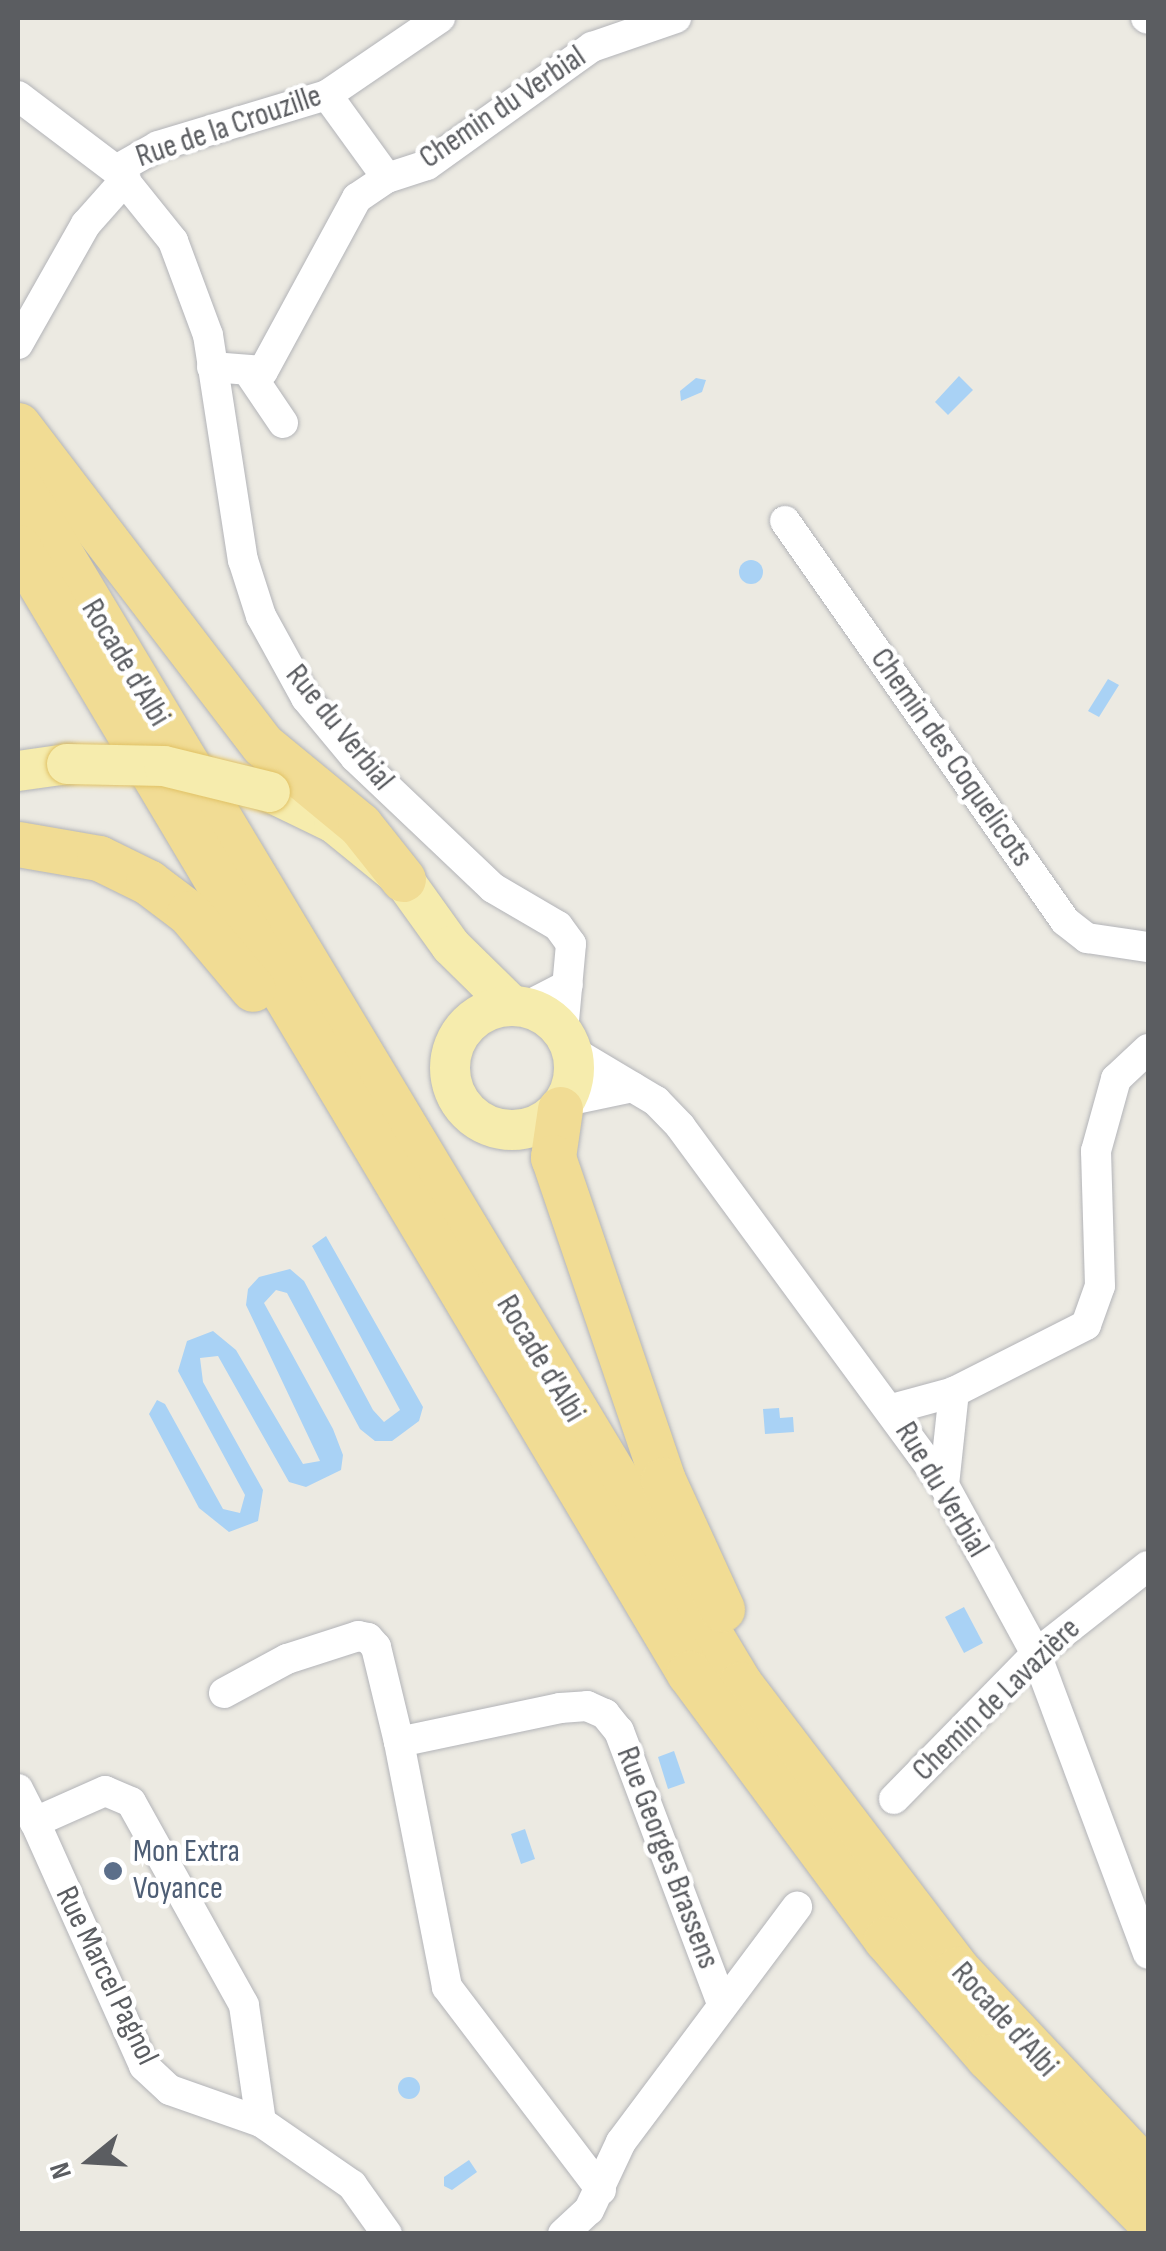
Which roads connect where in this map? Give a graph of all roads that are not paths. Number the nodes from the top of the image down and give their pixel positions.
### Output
1 (440, 18) edge
2 (676, 18) edge
3 (327, 95) junction
4 (18, 96) edge
5 (121, 174) junction
6 (386, 178) junction
7 (18, 344) edge
8 (212, 367) junction
9 (250, 374) junction
10 (283, 423) dead end
11 (18, 425) edge
12 (18, 483) edge
13 (785, 522) dead end
14 (18, 547) edge
15 (18, 771) edge
16 (18, 844) edge
17 (404, 879) junction
18 (451, 946) junction
19 (1148, 946) edge
20 (568, 985) junction
21 (518, 1006) junction
22 (456, 1039) junction
23 (568, 1041) junction
24 (1148, 1049) edge
25 (633, 1087) junction
26 (563, 1105) junction
27 (954, 1392) junction
28 (892, 1409) junction
29 (944, 1486) junction
30 (1148, 1566) edge
31 (1036, 1654) junction
32 (689, 1673) junction
33 (224, 1693) dead end
34 (399, 1742) junction
35 (810, 1784) junction
36 (18, 1789) edge
37 (894, 1799) dead end
38 (34, 1822) junction
39 (797, 1906) dead end
40 (1148, 1954) edge
41 (722, 2003) junction
42 (261, 2122) junction
43 (1148, 2172) edge
44 (602, 2190) junction
45 (1148, 2220) edge
46 (387, 2234) edge
47 (562, 2234) edge

1 - 3 street, Rue de la Crouzille
2 - 6 street, Chemin du Verbial
3 - 5 street, Rue de la Crouzille
3 - 6 street, Chemin du Verbial
4 - 5 street, Rue du Verbial
5 - 7 street
5 - 8 street, Rue du Verbial
6 - 9 street, Chemin du Verbial
8 - 9 street
8 - 20 street, Rue du Verbial
9 - 10 street
11 - 17 highway
12 - 35 highway, Rocade d'Albi
13 - 19 street, Chemin des Coquelicots
14 - 32 highway, Rocade d'Albi
15 - 17 main road, bridge
16 - 32 highway
17 - 18 main road
18 - 21 main road
18 - 22 main road
20 - 21 street
20 - 23 street, Rue du Verbial
21 - 22 main road
21 - 23 main road
22 - 26 main road
23 - 25 street, Rue du Verbial
23 - 26 main road
24 - 27 street
25 - 26 street
25 - 28 street, Rue du Verbial
26 - 35 highway
27 - 28 street
27 - 29 street
28 - 29 street, Rue du Verbial
29 - 31 street, Rue du Verbial
30 - 31 street, Chemin de Lavazière
31 - 37 street, Chemin de Lavazière
31 - 40 street, Rue du Verbial
32 - 45 highway, Rocade d'Albi
33 - 34 street
34 - 41 street, Rue Georges Brassens
34 - 44 street
35 - 43 highway, Rocade d'Albi
36 - 38 street, Rue Marcel Pagnol
38 - 42 street, Rue Marcel Pagnol
38 - 42 street
39 - 41 street
41 - 44 street
42 - 46 street, Rue Marcel Pagnol
44 - 47 street

